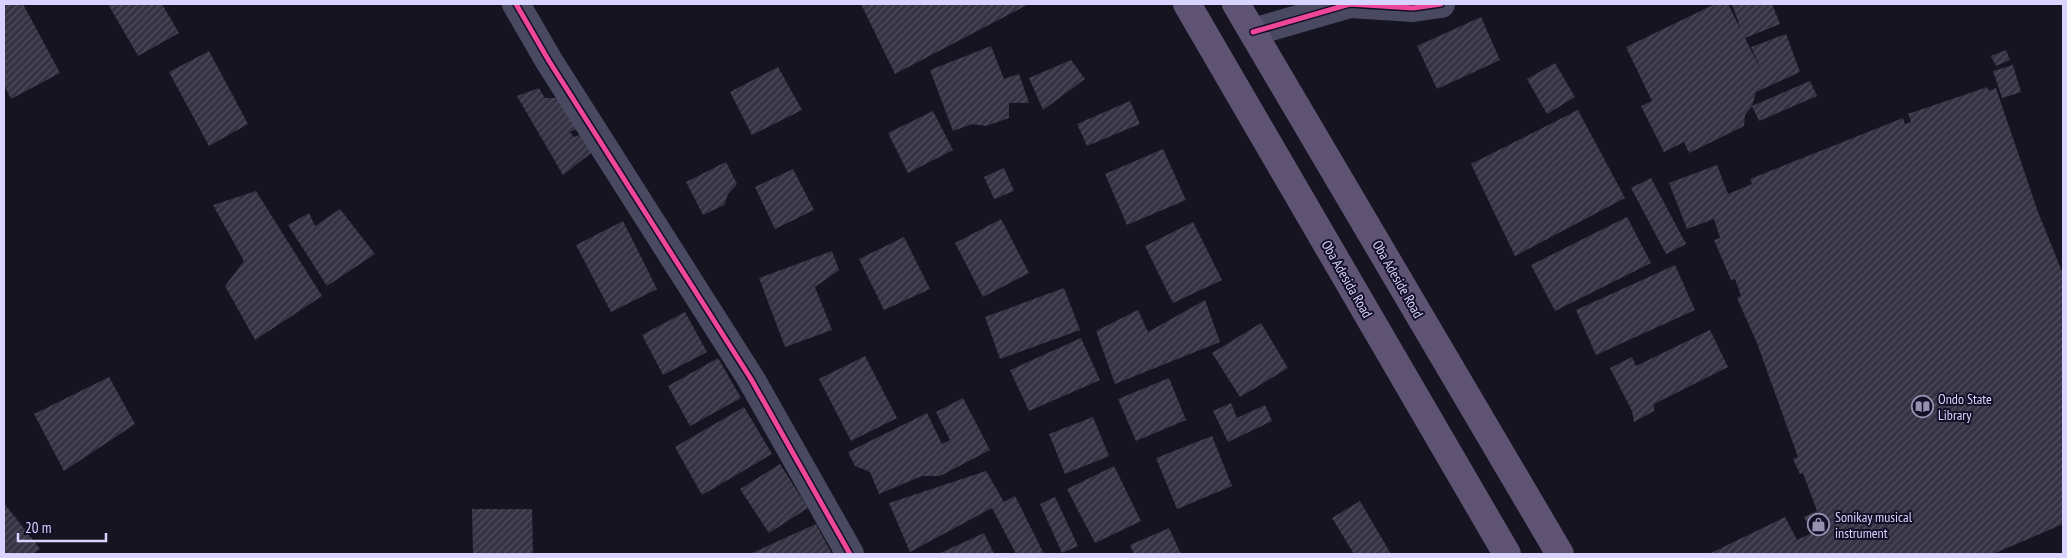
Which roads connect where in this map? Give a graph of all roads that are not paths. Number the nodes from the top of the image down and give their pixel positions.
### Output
1 (516, 4) edge
2 (1186, 4) edge
3 (1236, 4) edge
4 (1441, 4) edge
5 (1253, 32) junction
6 (850, 554) edge
7 (1507, 554) edge
8 (1560, 554) edge

1 - 6 street
2 - 7 main road, Oba Adesida Road
3 - 5 main road, Oba Adeside Road
4 - 5 street
5 - 8 main road, Oba Adeside Road

